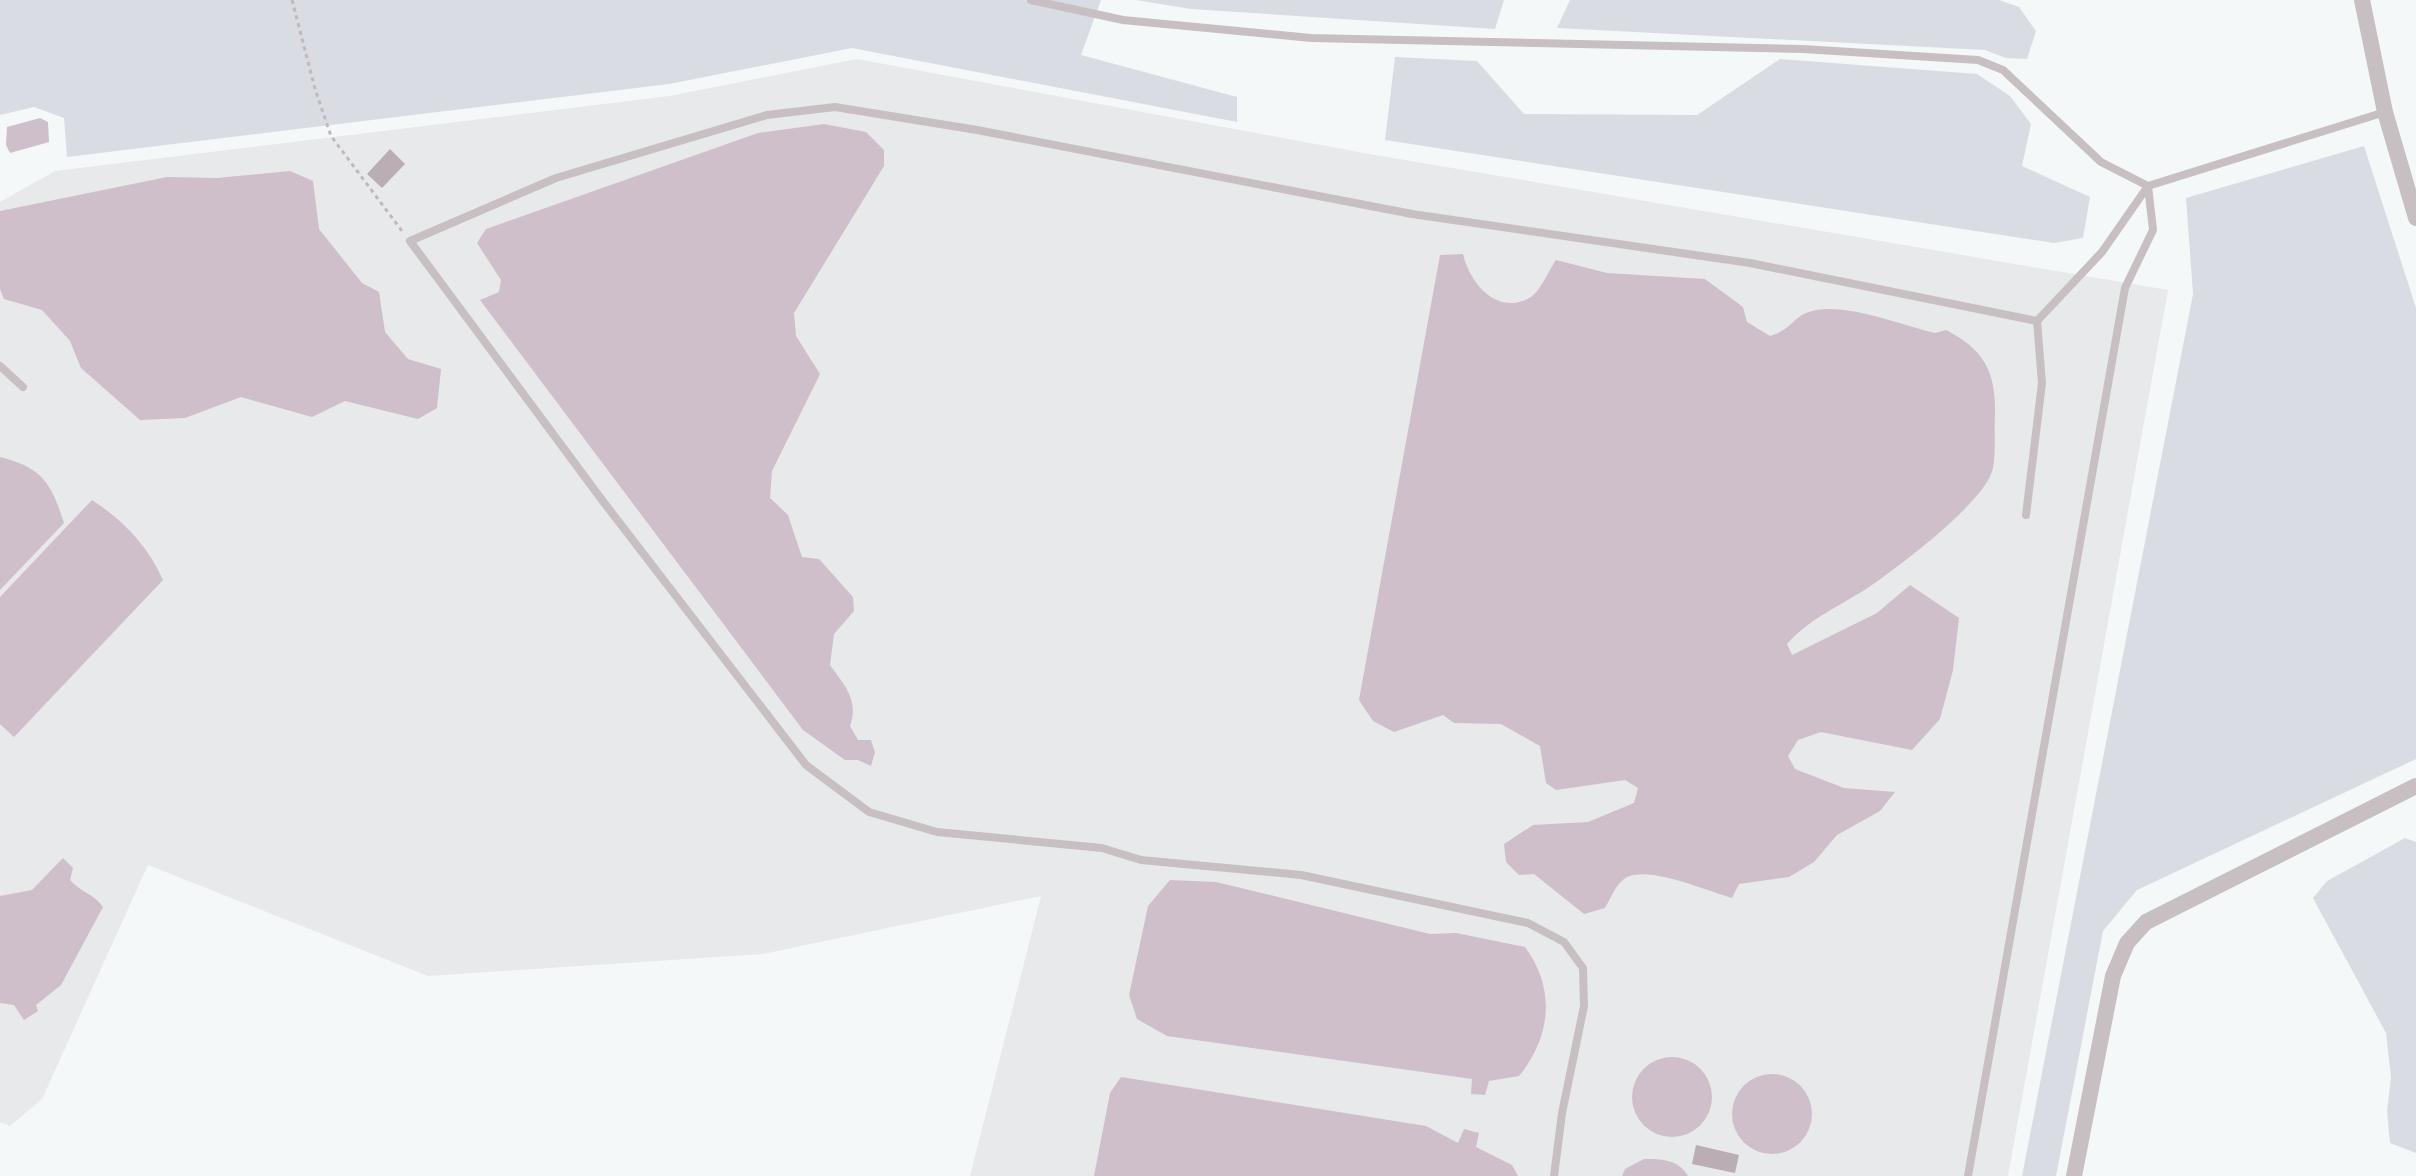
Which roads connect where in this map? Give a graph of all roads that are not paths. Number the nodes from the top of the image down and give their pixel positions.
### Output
1 (1031, 0) edge
2 (2362, 0) edge
3 (2385, 112) junction
4 (2148, 186) junction
5 (2416, 218) edge
6 (2037, 321) junction
7 (0, 366) edge
8 (23, 387) dead end
9 (2026, 515) dead end
10 (2416, 786) edge
11 (1554, 1176) edge
12 (1968, 1176) edge
13 (2074, 1176) edge

1 - 4 lane
2 - 3 street
3 - 4 lane
3 - 5 street
4 - 6 lane
4 - 12 lane
6 - 9 lane
6 - 11 lane
7 - 8 lane
10 - 13 street

